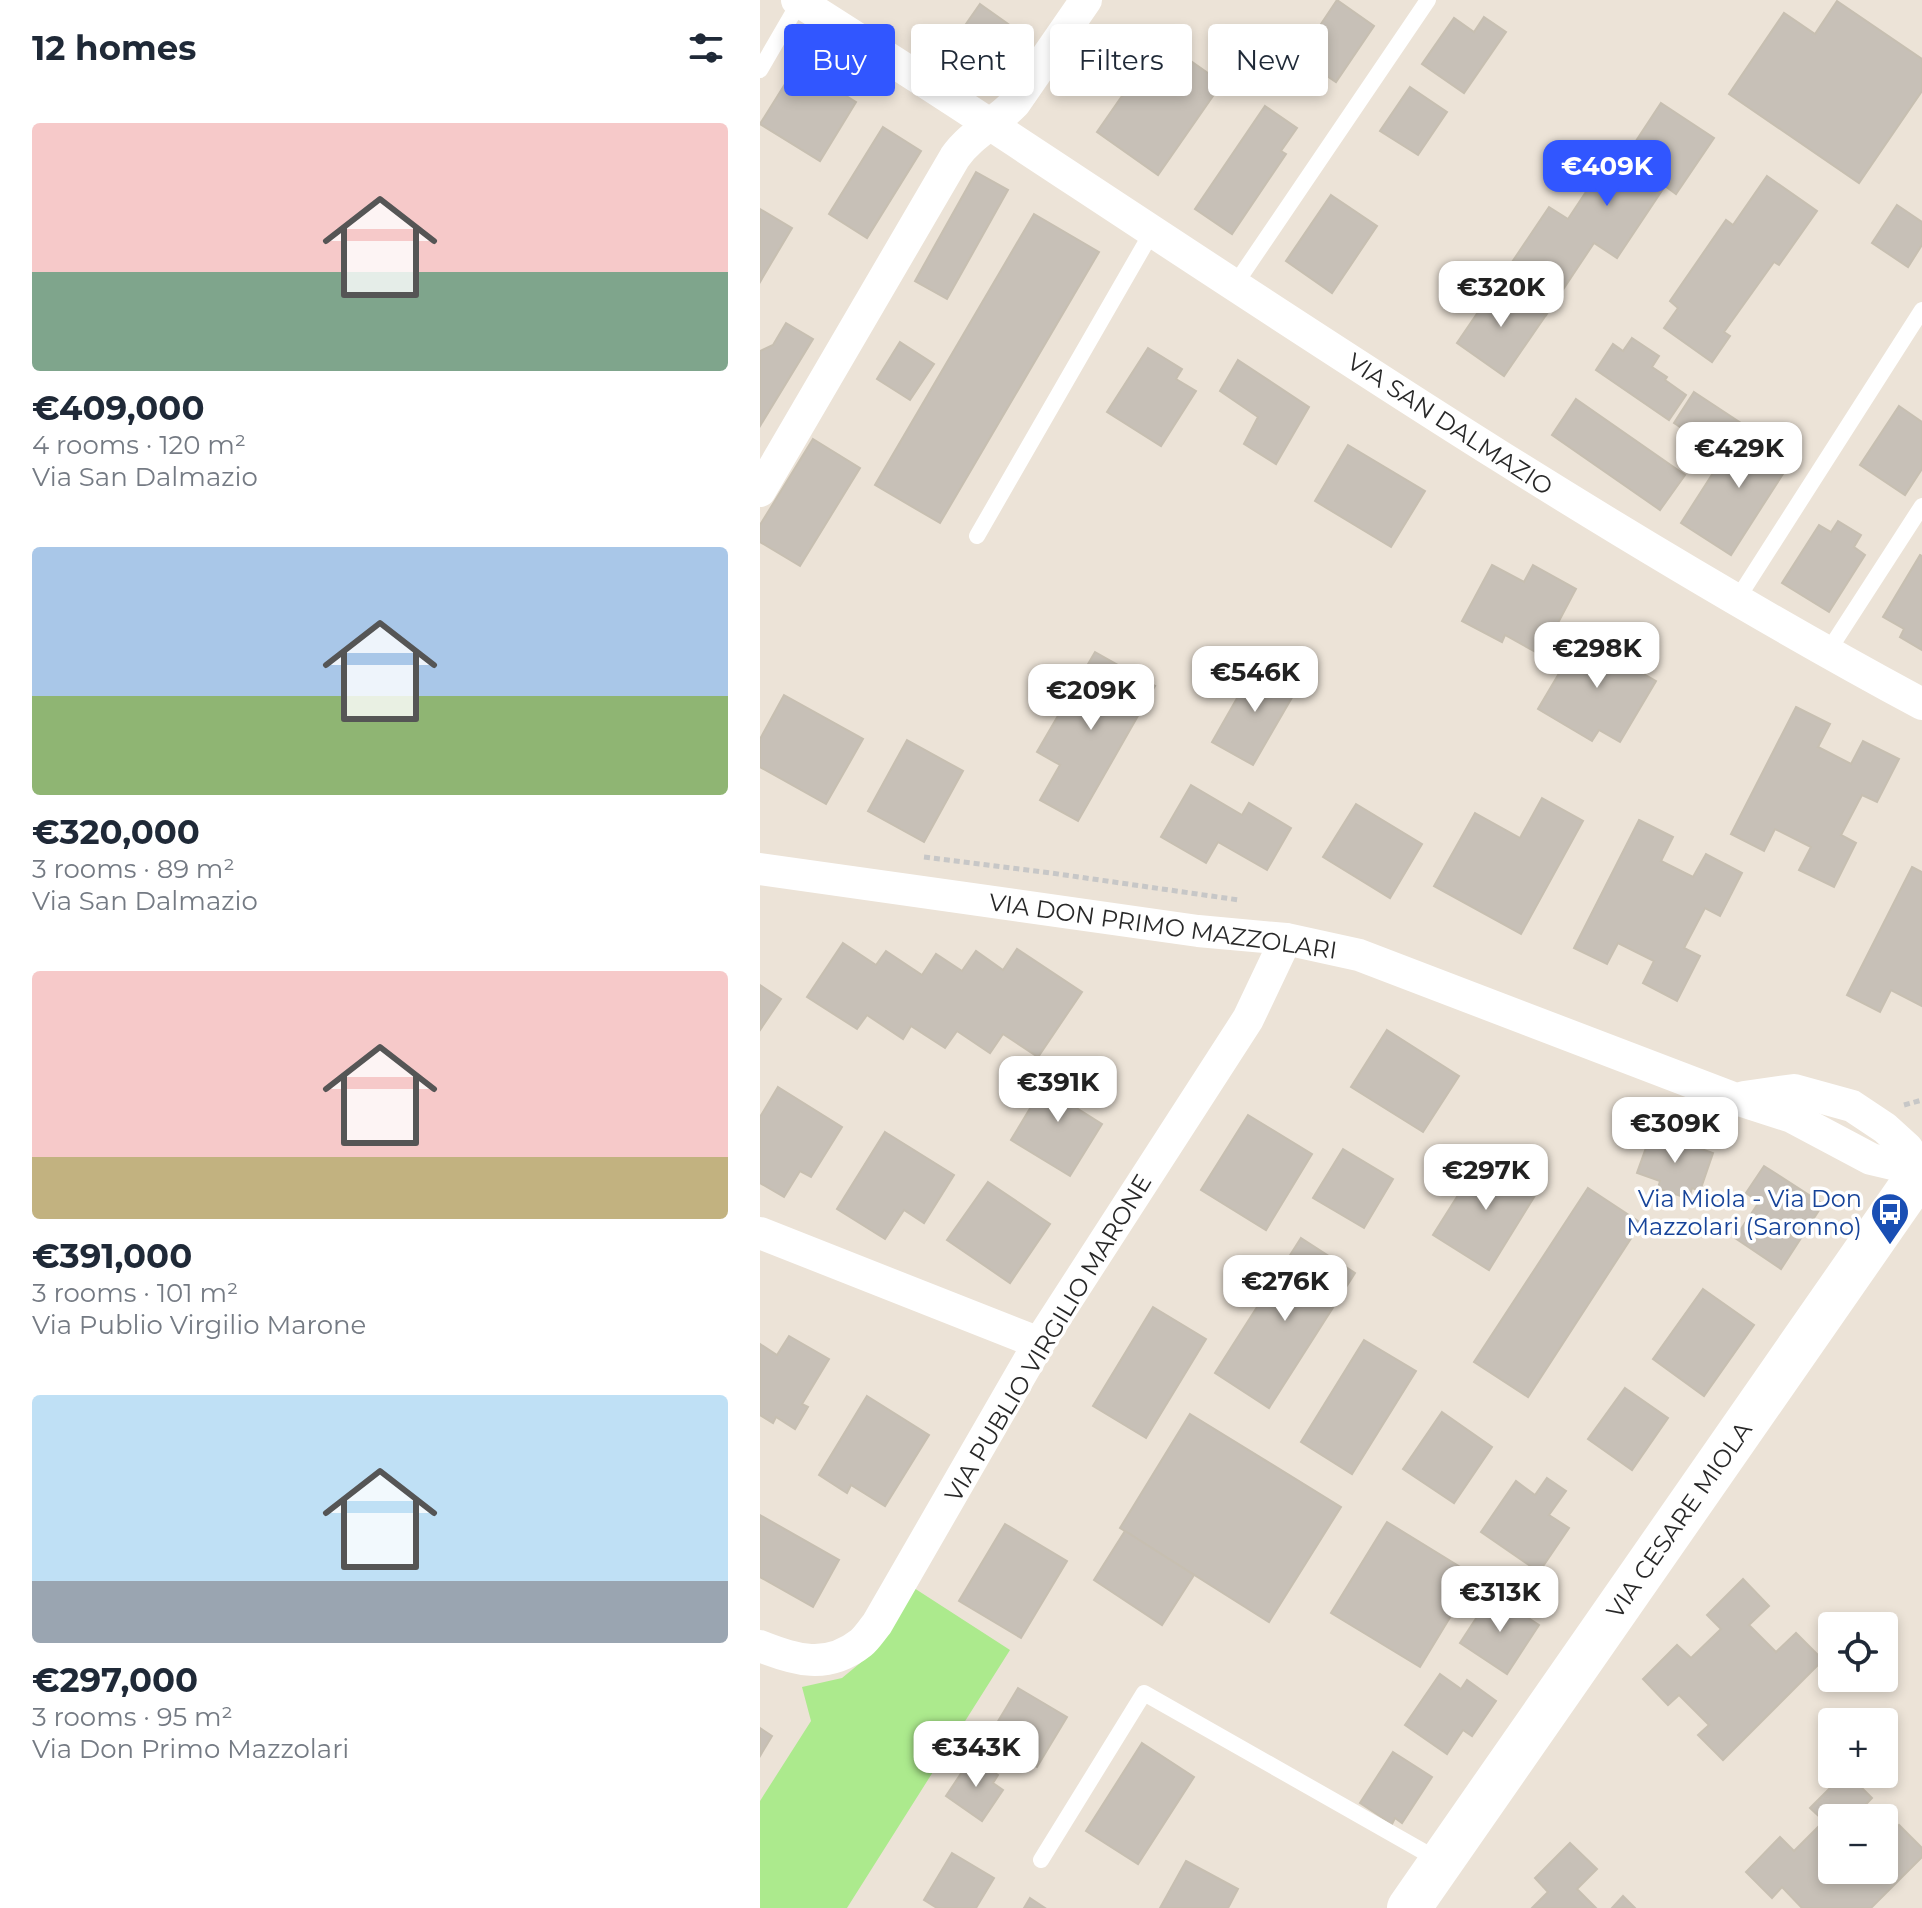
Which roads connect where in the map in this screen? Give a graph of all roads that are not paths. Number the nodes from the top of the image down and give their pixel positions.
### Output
1 (1086, 0) edge
2 (1428, 0) edge
3 (798, 1) edge
4 (760, 70) edge
5 (990, 124) junction
6 (1152, 232) junction
7 (1234, 286) junction
8 (1922, 310) edge
9 (760, 491) edge
10 (1922, 506) edge
11 (977, 536) dead end
12 (1736, 601) junction
13 (1827, 653) junction
14 (1922, 704) edge
15 (760, 869) edge
16 (1286, 939) junction
17 (1922, 1170) edge
18 (760, 1233) edge
19 (1039, 1343) junction
20 (760, 1646) edge
21 (1041, 1860) dead end
22 (1442, 1862) junction
23 (1409, 1908) edge

1 - 5 street
2 - 7 lane
3 - 4 lane
3 - 5 street, VIA SAN DALMAZIO
5 - 6 street, VIA SAN DALMAZIO
5 - 9 street
6 - 7 street, VIA SAN DALMAZIO
6 - 11 lane
7 - 12 street, VIA SAN DALMAZIO
8 - 12 lane
10 - 13 lane
12 - 13 street, VIA SAN DALMAZIO
13 - 14 street, VIA SAN DALMAZIO
15 - 16 street, VIA DON PRIMO MAZZOLARI
16 - 17 street, VIA DON PRIMO MAZZOLARI
16 - 19 street, VIA PUBLIO VIRGILIO MARONE
17 - 22 street, VIA CESARE MIOLA
18 - 19 street
19 - 20 street, VIA PUBLIO VIRGILIO MARONE
21 - 22 lane
22 - 23 street, VIA CESARE MIOLA

